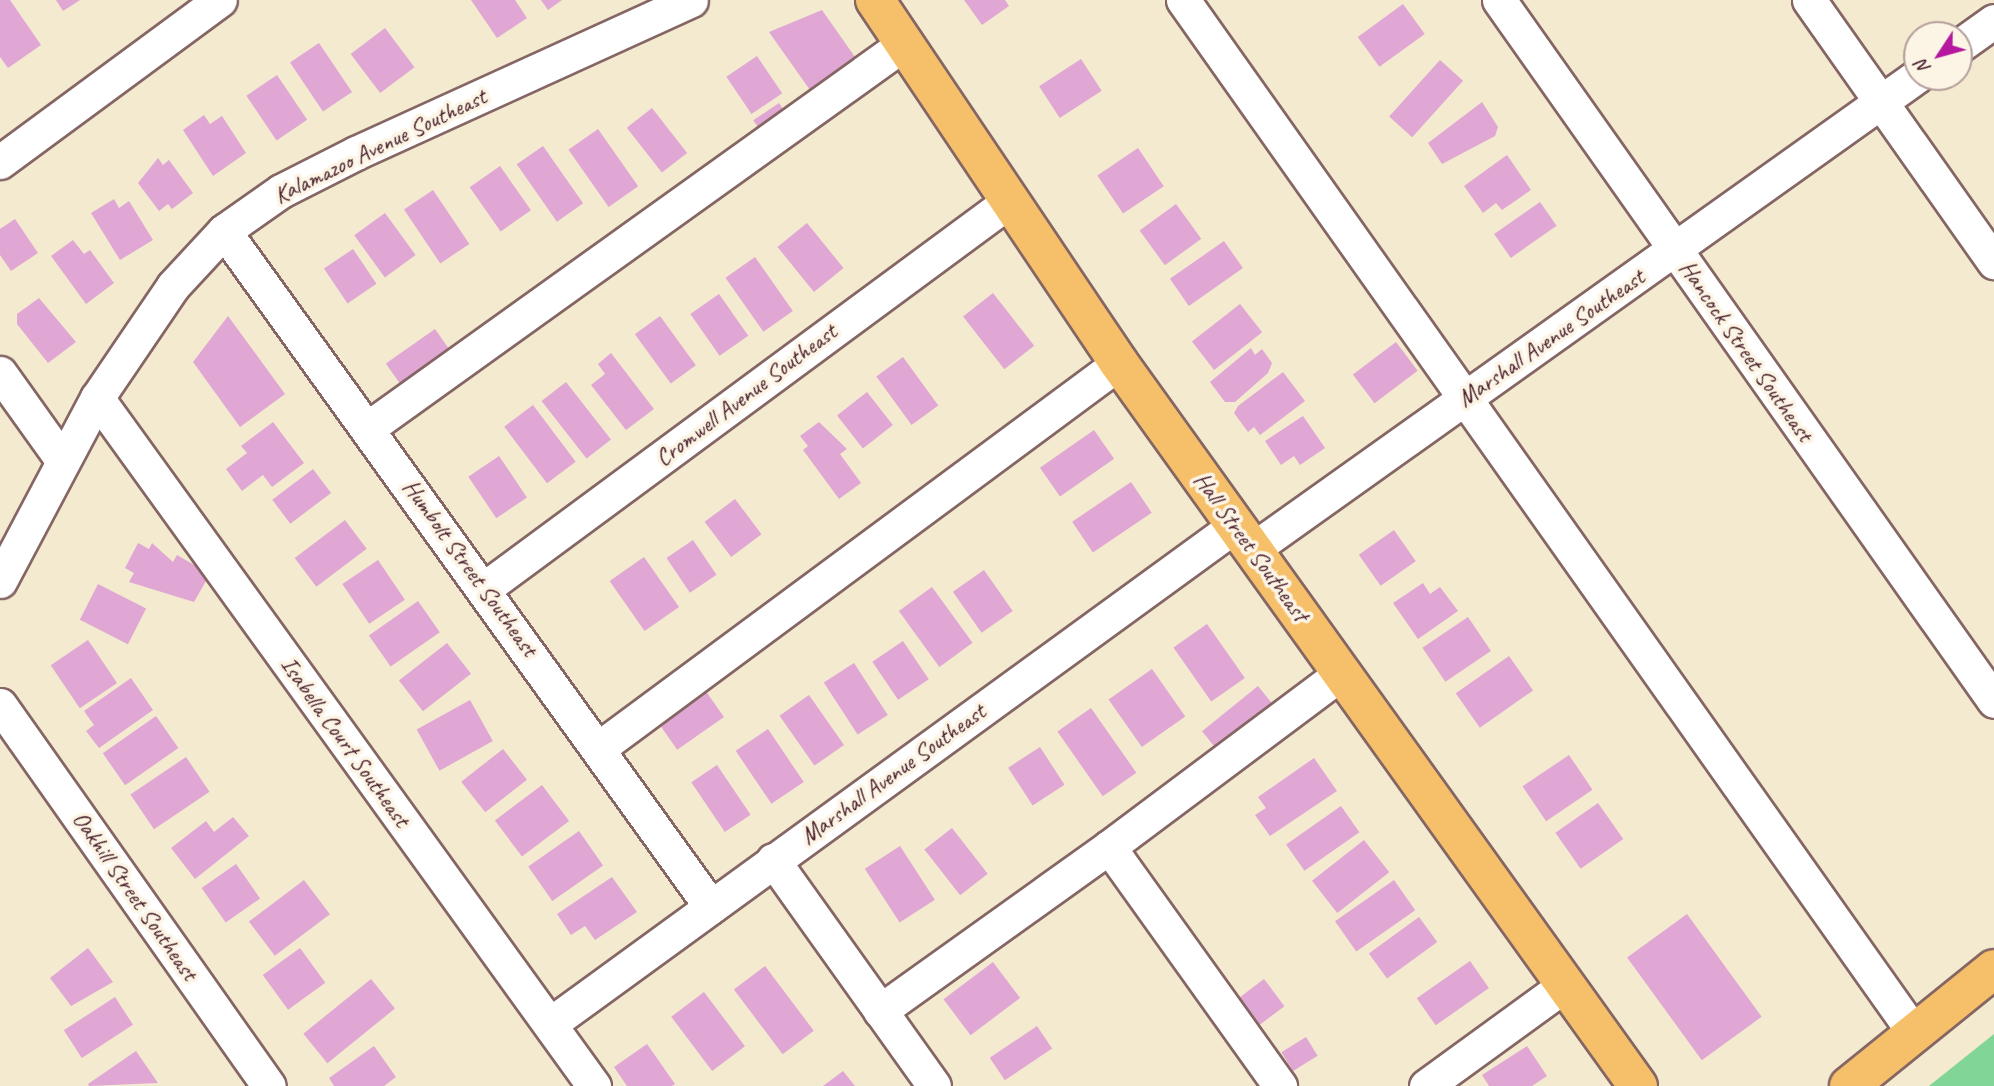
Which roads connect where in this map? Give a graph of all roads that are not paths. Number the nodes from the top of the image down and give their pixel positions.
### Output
1 (220, 0) edge
2 (691, 0) edge
3 (876, 0) edge
4 (1183, 0) edge
5 (1499, 0) edge
6 (1809, 0) edge
7 (1994, 21) edge
8 (1973, 36) edge
9 (905, 43) junction
10 (1903, 86) edge
11 (1881, 102) junction
12 (0, 162) edge
13 (1008, 202) junction
14 (224, 231) junction
15 (1675, 250) junction
16 (1994, 262) edge
17 (1119, 363) junction
18 (0, 373) edge
19 (97, 398) junction
20 (1466, 398) junction
21 (368, 428) junction
22 (60, 457) junction
23 (1244, 537) junction
24 (0, 582) edge
25 (485, 589) junction
26 (1342, 673) junction
27 (1994, 701) edge
28 (0, 705) edge
29 (599, 748) junction
30 (1109, 847) junction
31 (773, 860) junction
32 (711, 907) junction
33 (1994, 968) edge
34 (1565, 985) junction
35 (880, 1011) junction
36 (550, 1024) junction
37 (1914, 1033) junction
38 (269, 1086) edge
39 (594, 1086) edge
40 (933, 1086) edge
41 (1280, 1086) edge
42 (1426, 1086) edge
43 (1638, 1086) edge
44 (1849, 1086) edge

1 - 12 street
2 - 14 street, Kalamazoo Avenue Southeast
3 - 9 main road, Hall Street Southeast
4 - 20 street
5 - 15 street, Hancock Street Southeast
6 - 11 street
7 - 8 street
9 - 13 main road, Hall Street Southeast
9 - 21 street
10 - 11 street, Marshall Avenue Southeast
11 - 15 street, Marshall Avenue Southeast
11 - 16 street
13 - 17 main road, Hall Street Southeast
13 - 25 street, Cromwell Avenue Southeast
14 - 19 street, Kalamazoo Avenue Southeast
14 - 21 street, Humbolt Street Southeast
15 - 20 street, Marshall Avenue Southeast
15 - 27 street, Hancock Street Southeast
17 - 23 main road, Hall Street Southeast
17 - 29 street
18 - 22 street
19 - 22 street, Kalamazoo Avenue Southeast
19 - 36 street, Isabella Court Southeast
20 - 23 street, Marshall Avenue Southeast
20 - 37 street
21 - 25 street, Humbolt Street Southeast
22 - 24 street, Kalamazoo Avenue Southeast
23 - 26 main road, Hall Street Southeast
23 - 31 street, Marshall Avenue Southeast
25 - 29 street, Humbolt Street Southeast
26 - 30 street
26 - 34 main road, Hall Street Southeast
28 - 38 street, Oakhill Street Southeast
29 - 32 street, Humbolt Street Southeast
30 - 35 street
30 - 41 street
31 - 32 street, Marshall Avenue Southeast
31 - 35 street
32 - 36 street, Marshall Avenue Southeast
33 - 37 main road
34 - 42 street
34 - 43 main road, Hall Street Southeast
35 - 40 street
36 - 39 street, Isabella Court Southeast
37 - 44 main road

